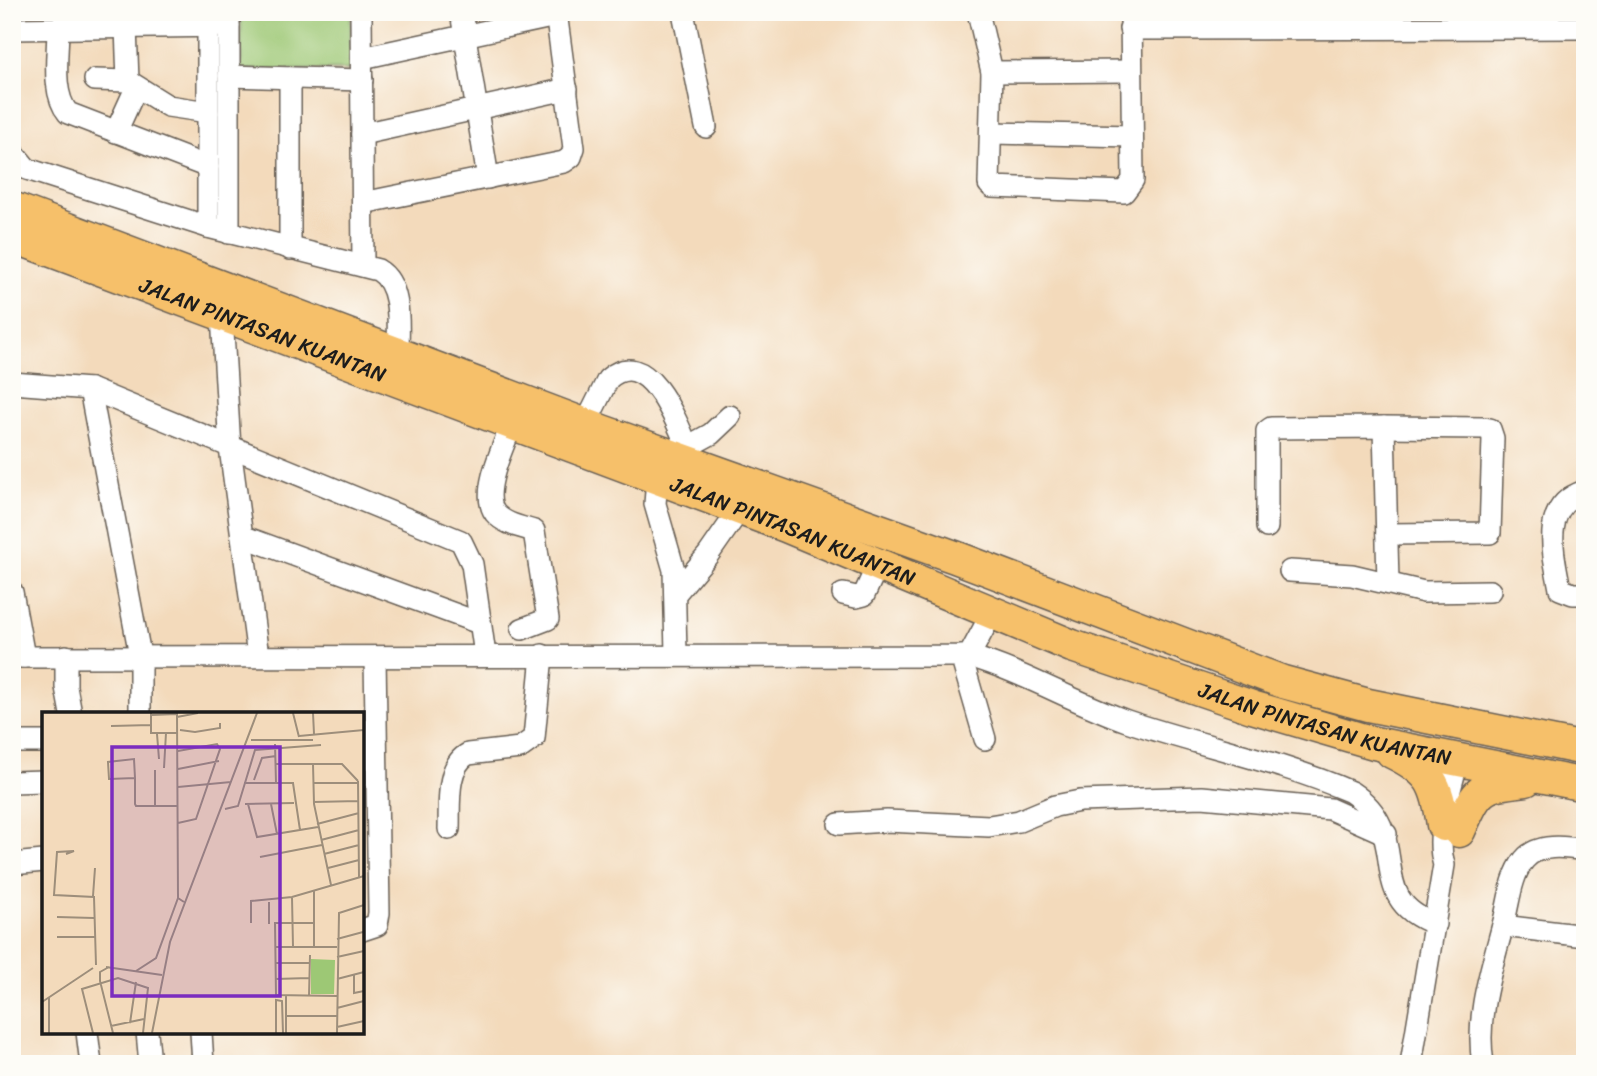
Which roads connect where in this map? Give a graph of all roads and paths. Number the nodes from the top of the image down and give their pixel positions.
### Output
1 (362, 12) edge
2 (461, 12) edge
3 (683, 12) edge
4 (978, 12) edge
5 (556, 14) edge
6 (169, 19) edge
7 (1536, 20) edge
8 (222, 21) edge
9 (1130, 21) edge
10 (1283, 21) edge
11 (1333, 21) edge
12 (1382, 21) edge
13 (1436, 21) edge
14 (1483, 21) edge
15 (115, 22) edge
16 (52, 23) edge
17 (1585, 28) edge
18 (12, 29) edge
19 (465, 36) junction
20 (362, 58) junction
21 (1130, 71) junction
22 (992, 72) junction
23 (229, 76) junction
24 (290, 78) junction
25 (95, 80) dead end
26 (362, 80) junction
27 (132, 84) junction
28 (567, 89) junction
29 (475, 108) junction
30 (208, 111) junction
31 (706, 127) dead end
32 (116, 132) junction
33 (990, 133) junction
34 (362, 134) junction
35 (1132, 136) junction
36 (12, 151) edge
37 (208, 167) junction
38 (488, 178) junction
39 (363, 203) junction
40 (12, 208) edge
41 (208, 227) junction
42 (229, 233) junction
43 (12, 236) edge
44 (290, 249) junction
45 (363, 265) junction
46 (222, 316) junction
47 (398, 353) junction
48 (12, 383) edge
49 (90, 389) junction
50 (730, 416) dead end
51 (512, 424) junction
52 (585, 425) junction
53 (1384, 428) junction
54 (230, 448) junction
55 (691, 456) junction
56 (657, 478) junction
57 (1585, 491) edge
58 (740, 509) junction
59 (1268, 527) dead end
60 (1387, 534) junction
61 (242, 536) junction
62 (878, 564) junction
63 (1290, 571) dead end
64 (1388, 582) junction
65 (1490, 590) dead end
66 (12, 592) edge
67 (676, 593) junction
68 (843, 594) dead end
69 (1585, 594) edge
70 (992, 613) junction
71 (480, 623) junction
72 (522, 629) dead end
73 (542, 654) junction
74 (676, 654) junction
75 (140, 655) junction
76 (485, 655) junction
77 (66, 656) junction
78 (258, 656) junction
79 (965, 656) junction
80 (18, 657) edge
81 (375, 657) junction
82 (71, 712) edge
83 (140, 712) edge
84 (1405, 712) junction
85 (1436, 718) junction
86 (1500, 731) junction
87 (985, 739) dead end
88 (12, 742) edge
89 (42, 742) edge
90 (1374, 743) junction
91 (1413, 749) junction
92 (1585, 749) edge
93 (1467, 756) junction
94 (1544, 777) junction
95 (42, 780) edge
96 (12, 782) edge
97 (1585, 785) edge
98 (370, 802) edge
99 (839, 824) dead end
100 (1451, 828) junction
101 (449, 830) dead end
102 (1386, 834) junction
103 (1585, 850) edge
104 (42, 861) edge
105 (12, 864) edge
106 (1436, 924) junction
107 (1503, 926) junction
108 (364, 930) edge
109 (1585, 936) edge
110 (87, 1034) edge
111 (147, 1034) edge
112 (201, 1034) edge
113 (91, 1064) edge
114 (150, 1064) edge
115 (203, 1064) edge
116 (1411, 1064) edge
117 (1483, 1064) edge

1 - 20 street
2 - 19 street
3 - 31 street
4 - 22 street
5 - 19 street
5 - 28 street
6 - 8 street
6 - 15 street
7 - 14 street
7 - 17 street
8 - 23 street
8 - 30 street
9 - 10 street
9 - 21 street
10 - 11 street
11 - 12 street
12 - 13 street
13 - 14 street
15 - 16 street
15 - 27 street
16 - 18 street
16 - 32 street
19 - 20 street
19 - 29 street
20 - 26 street
21 - 22 street
21 - 35 street
22 - 33 street
23 - 24 street
23 - 42 street
24 - 26 street
24 - 44 street
25 - 27 street
26 - 34 street
27 - 30 street
27 - 32 street
28 - 29 street
28 - 38 street
29 - 34 street
29 - 38 street
30 - 37 street
32 - 37 street
33 - 35 street
33 - 35 street
34 - 39 street
36 - 41 street
37 - 41 street
38 - 39 street
39 - 45 street
40 - 47 highway, JALAN PINTASAN KUANTAN
41 - 42 street
42 - 44 street
43 - 46 highway, JALAN PINTASAN KUANTAN
44 - 45 street
45 - 47 street
46 - 51 highway, JALAN PINTASAN KUANTAN
46 - 54 street
47 - 52 highway, JALAN PINTASAN KUANTAN
48 - 49 street
49 - 54 street
49 - 75 street
50 - 55 street
51 - 56 highway, JALAN PINTASAN KUANTAN
51 - 72 street
52 - 55 highway, JALAN PINTASAN KUANTAN
52 - 55 street
53 - 59 street
53 - 60 street
53 - 60 street
54 - 61 street
54 - 71 street
55 - 84 highway, JALAN PINTASAN KUANTAN
56 - 58 highway, JALAN PINTASAN KUANTAN
56 - 67 street
57 - 69 street
58 - 62 highway, JALAN PINTASAN KUANTAN
58 - 67 street
60 - 64 street
61 - 71 street
61 - 78 street
62 - 68 street
62 - 70 highway, JALAN PINTASAN KUANTAN
63 - 64 street
64 - 65 street
66 - 80 street
67 - 74 street
70 - 79 street
70 - 90 highway, JALAN PINTASAN KUANTAN
71 - 76 street
73 - 74 street
73 - 76 street
73 - 101 street
74 - 79 street
75 - 77 street
75 - 78 street
75 - 83 street
76 - 81 street
77 - 80 street
77 - 82 street
78 - 81 street
79 - 87 street
79 - 102 street
81 - 98 street
84 - 85 highway, JALAN PINTASAN KUANTAN
84 - 91 highway
85 - 86 highway, JALAN PINTASAN KUANTAN
85 - 93 highway
86 - 92 highway, JALAN PINTASAN KUANTAN
86 - 93 highway
88 - 89 street
90 - 91 highway, JALAN PINTASAN KUANTAN
90 - 100 highway
91 - 93 highway, JALAN PINTASAN KUANTAN
93 - 94 highway, JALAN PINTASAN KUANTAN
93 - 100 street
94 - 97 highway, JALAN PINTASAN KUANTAN
94 - 100 highway
95 - 96 street
98 - 108 street
99 - 102 street
100 - 106 street
102 - 106 street
103 - 107 street
104 - 105 street
106 - 116 street
107 - 109 street
107 - 117 street
110 - 113 street
111 - 114 street
112 - 115 street

